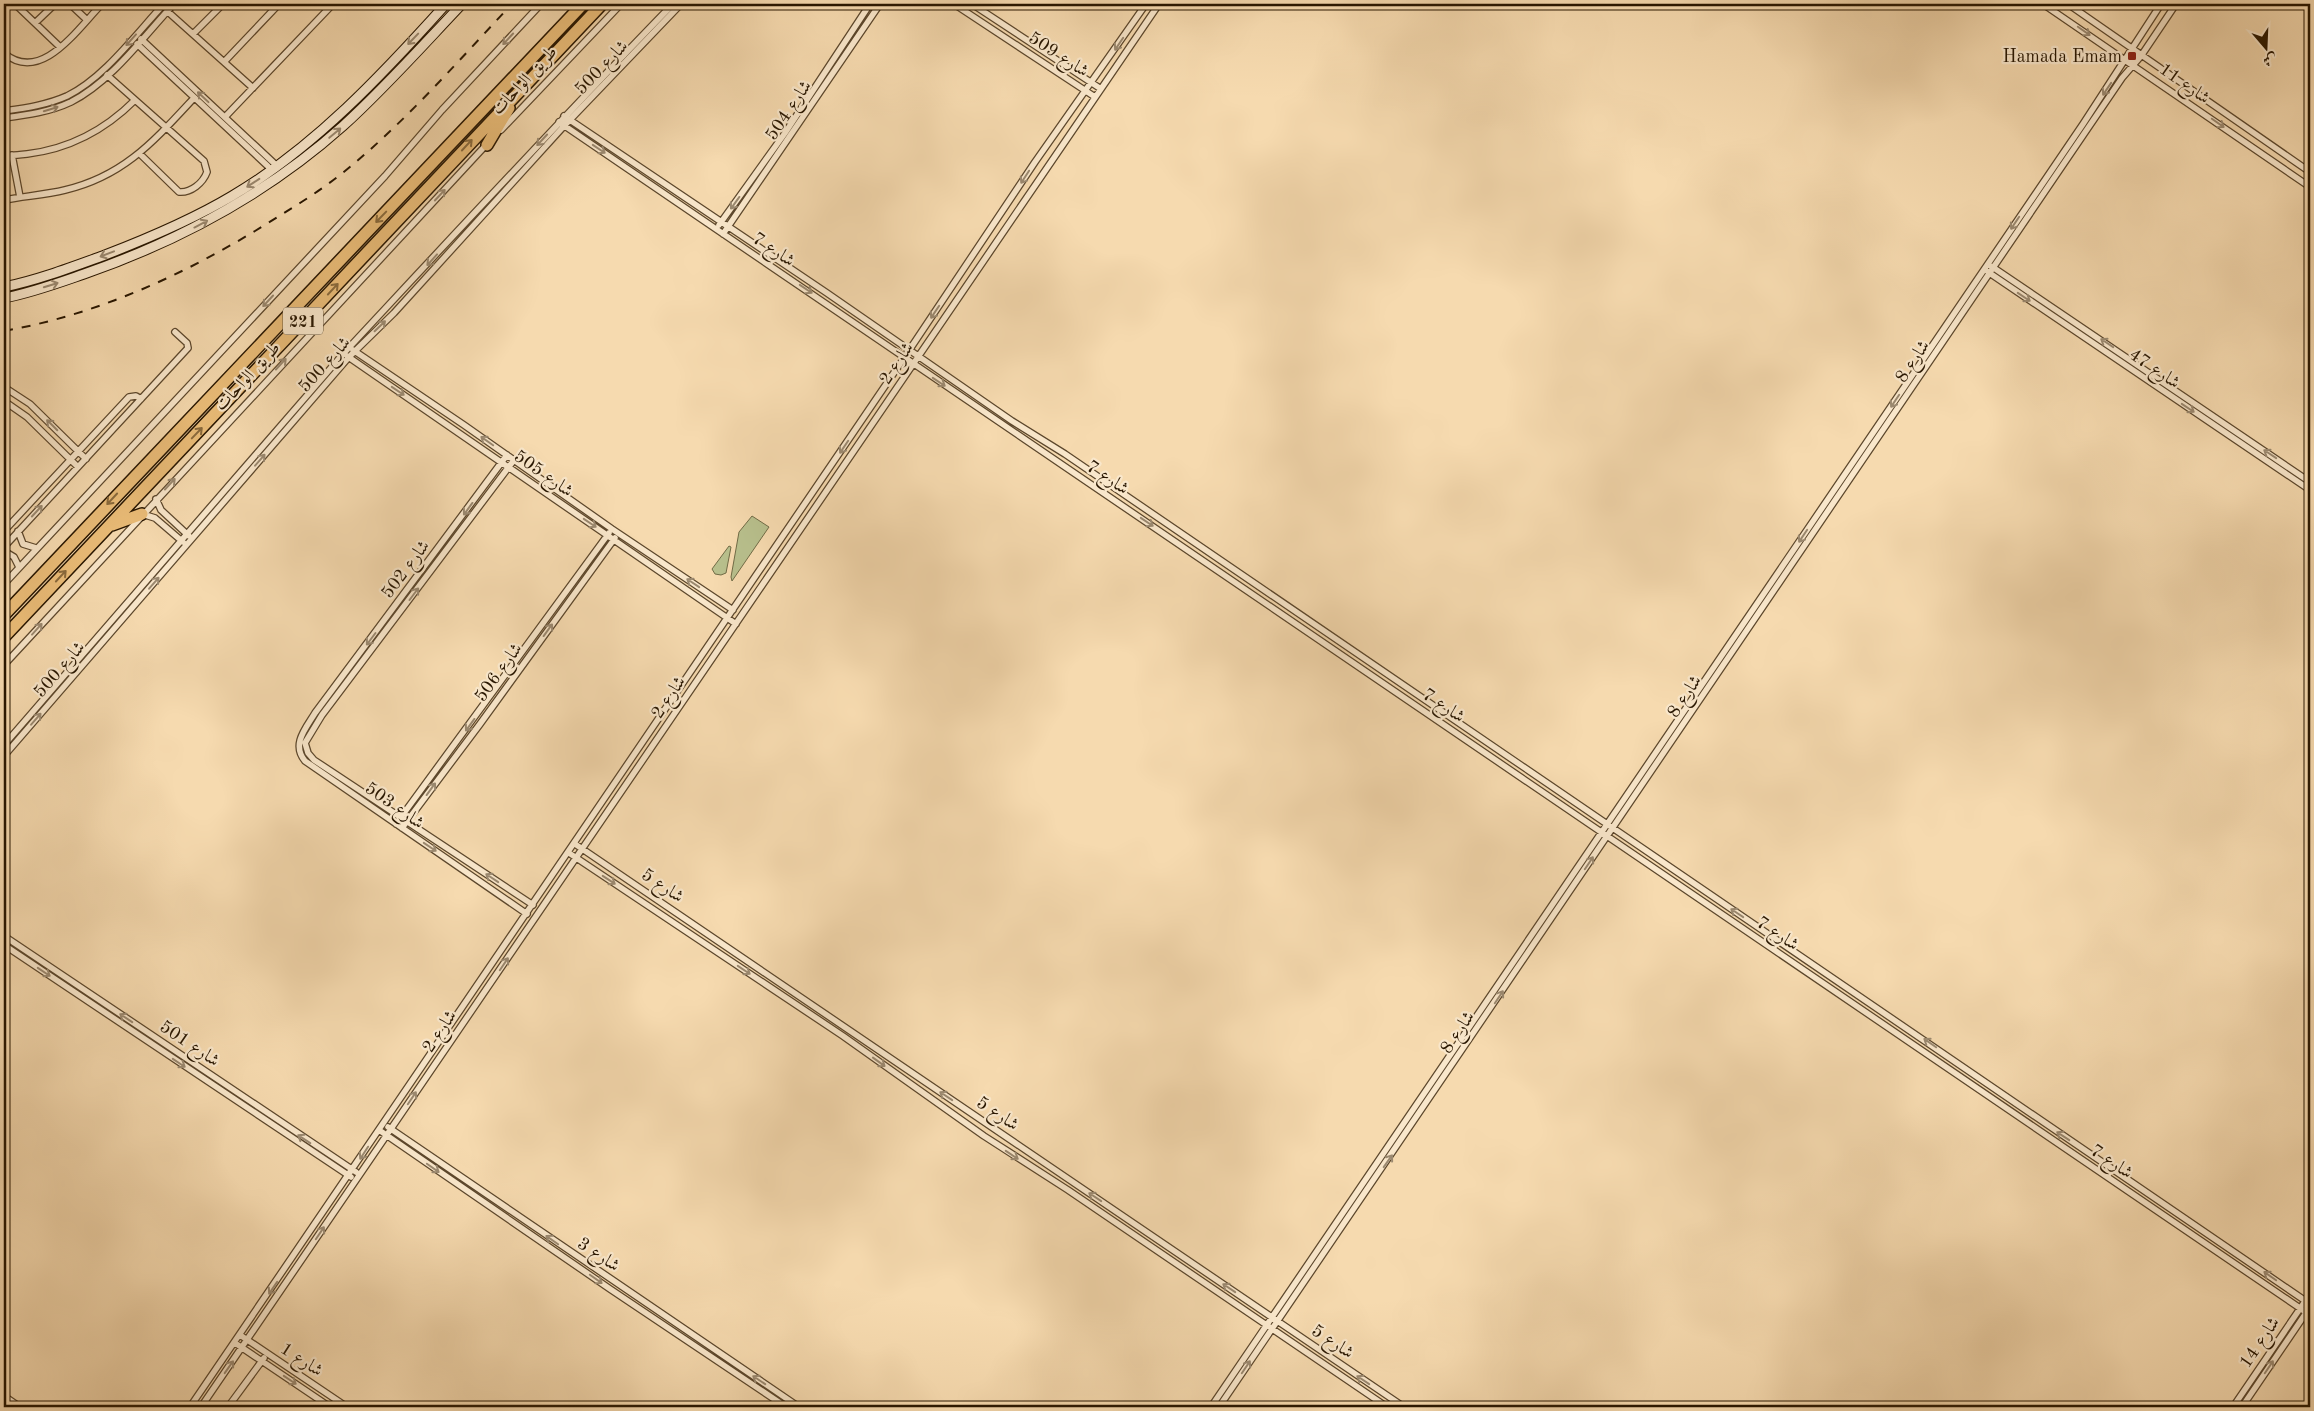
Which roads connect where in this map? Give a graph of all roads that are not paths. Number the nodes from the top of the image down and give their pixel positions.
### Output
1 (15, 4) edge
2 (55, 4) edge
3 (70, 4) edge
4 (102, 4) edge
5 (164, 4) edge
6 (174, 4) edge
7 (224, 4) edge
8 (279, 4) edge
9 (333, 4) edge
10 (447, 4) edge
11 (462, 4) edge
12 (541, 4) edge
13 (584, 4) edge
14 (602, 4) edge
15 (621, 4) edge
16 (673, 4) edge
17 (681, 4) edge
18 (870, 4) edge
19 (880, 4) edge
20 (954, 4) edge
21 (972, 4) edge
22 (1146, 4) edge
23 (1159, 4) edge
24 (2044, 4) edge
25 (2068, 4) edge
26 (2162, 4) edge
27 (2176, 4) edge
28 (167, 11) junction
29 (455, 11) junction
30 (87, 20) junction
31 (998, 20) junction
32 (35, 23) junction
33 (992, 29) junction
34 (650, 31) junction
35 (193, 34) junction
36 (139, 42) junction
37 (60, 47) junction
38 (2131, 49) junction
39 (4, 53) edge
40 (119, 53) junction
41 (2141, 56) junction
42 (124, 58) junction
43 (2124, 59) junction
44 (224, 62) junction
45 (2134, 65) junction
46 (107, 75) junction
47 (1093, 82) junction
48 (596, 83) junction
49 (820, 84) junction
50 (253, 88) junction
51 (601, 88) junction
52 (1101, 89) junction
53 (519, 90) junction
54 (1087, 91) junction
55 (1095, 97) junction
56 (194, 98) junction
57 (135, 100) junction
58 (4, 111) edge
59 (564, 116) junction
60 (225, 117) junction
61 (4, 118) edge
62 (570, 121) junction
63 (558, 122) junction
64 (564, 126) junction
65 (166, 128) junction
66 (487, 145) junction
67 (140, 154) junction
68 (4, 155) edge
69 (12, 155) junction
70 (1037, 160) junction
71 (275, 168) junction
72 (1047, 168) junction
73 (2310, 172) edge
74 (752, 185) junction
75 (2310, 187) edge
76 (20, 197) junction
77 (4, 200) edge
78 (722, 222) junction
79 (728, 226) junction
80 (716, 229) junction
81 (723, 234) junction
82 (1989, 269) junction
83 (4, 287) edge
84 (4, 298) edge
85 (175, 332) dead end
86 (352, 350) junction
87 (909, 350) junction
88 (346, 355) junction
89 (918, 357) junction
90 (904, 358) junction
91 (914, 365) junction
92 (4, 387) edge
93 (141, 399) junction
94 (4, 401) edge
95 (79, 452) junction
96 (507, 455) junction
97 (86, 459) junction
98 (71, 460) junction
99 (514, 460) junction
100 (502, 462) junction
101 (509, 466) junction
102 (78, 467) junction
103 (2310, 482) edge
104 (2310, 490) edge
105 (156, 499) junction
106 (216, 500) junction
107 (221, 505) junction
108 (142, 514) junction
109 (108, 527) junction
110 (18, 531) junction
111 (4, 532) edge
112 (610, 532) junction
113 (618, 533) junction
114 (187, 534) junction
115 (192, 539) junction
116 (614, 539) junction
117 (181, 540) junction
118 (187, 545) junction
119 (4, 547) edge
120 (36, 548) junction
121 (4, 551) edge
122 (19, 567) junction
123 (4, 584) edge
124 (134, 596) junction
125 (139, 600) junction
126 (733, 610) junction
127 (4, 615) edge
128 (728, 618) junction
129 (736, 624) junction
130 (107, 626) junction
131 (113, 630) junction
132 (4, 637) edge
133 (355, 660) junction
134 (362, 664) junction
135 (4, 665) edge
136 (329, 701) junction
137 (44, 704) junction
138 (4, 745) edge
139 (4, 756) edge
140 (435, 771) junction
141 (442, 775) junction
142 (350, 783) junction
143 (347, 790) junction
144 (402, 817) junction
145 (408, 821) junction
146 (396, 824) junction
147 (1610, 827) junction
148 (402, 828) junction
149 (1605, 833) junction
150 (575, 844) junction
151 (582, 849) junction
152 (569, 853) junction
153 (576, 858) junction
154 (533, 905) junction
155 (527, 914) junction
156 (4, 936) edge
157 (4, 945) edge
158 (968, 1111) junction
159 (962, 1120) junction
160 (381, 1127) junction
161 (391, 1130) junction
162 (387, 1135) junction
163 (351, 1173) junction
164 (358, 1178) junction
165 (2310, 1294) edge
166 (2300, 1308) junction
167 (2309, 1308) edge
168 (1275, 1320) junction
169 (1270, 1328) junction
170 (240, 1335) junction
171 (247, 1340) junction
172 (235, 1343) junction
173 (242, 1348) junction
174 (267, 1354) junction
175 (262, 1361) junction
176 (4, 1396) edge
177 (20, 1407) edge
178 (190, 1407) edge
179 (201, 1407) edge
180 (228, 1407) edge
181 (330, 1407) edge
182 (347, 1407) edge
183 (786, 1407) edge
184 (799, 1407) edge
185 (1211, 1407) edge
186 (1219, 1407) edge
187 (1387, 1407) edge
188 (1404, 1407) edge
189 (2233, 1407) edge
190 (2242, 1407) edge

1 - 32 street
2 - 32 street
3 - 30 street
4 - 30 street
5 -> 40 street
6 - 28 street
7 - 35 street
8 - 44 street
9 - 50 street
10 - 29 street
10 -> 71 street
11 - 29 street
12 -> 120 street, طريق الواحات / 221
13 -> 127 highway, طريق الواحات / 221
14 - 53 highway, طريق الواحات / 221
15 - 66 street, طريق الواحات / 221
16 - 34 street, شارع 500
17 - 34 street, شارع 500
18 - 49 street, شارع 504
19 - 49 street, شارع 504
20 - 33 street, شارع 509
21 - 31 street, شارع 509
22 -> 47 street, شارع 2
23 - 52 street, شارع 2
24 -> 43 street, شارع 11
25 - 38 street, شارع 11
26 - 38 street, شارع 8
27 - 41 street, شارع 8
28 - 35 street
28 - 36 street
84 -> 29 street
30 - 37 street
31 - 33 street
31 - 47 street, شارع 509
32 - 37 street
33 - 54 street, شارع 509
34 - 48 street, شارع 500
34 - 51 street, شارع 500
35 - 44 street
36 - 42 street
36 - 56 street
60 -> 36 street
37 - 39 street
38 - 41 street, شارع 11
38 - 43 street, شارع 8
40 - 42 street
40 - 58 street
41 - 45 street, شارع 8
41 - 73 street, شارع 11
42 - 46 street
43 - 45 street, شارع 11
43 -> 82 street, شارع 8
44 - 50 street
45 -> 75 street, شارع 11
45 - 82 street, شارع 8
46 - 57 street
61 -> 46 street
47 - 52 street, شارع 509
47 - 54 street, شارع 2
48 - 51 street
48 - 59 street, شارع 500
49 - 74 street, شارع 504
50 - 60 street
51 - 62 street, شارع 500
52 - 55 street, شارع 2
53 - 66 highway
109 -> 53 highway, طريق الواحات / 221
54 - 55 street, شارع 509
54 - 70 street, شارع 2
55 - 72 street, شارع 2
56 - 65 street
56 - 71 street
57 - 65 street
57 - 69 street
59 - 62 street, شارع 7
59 - 63 street, شارع 500
60 - 71 street
62 - 64 street, شارع 500
62 - 78 street, شارع 7
63 - 64 street, شارع 7
63 -> 86 street, شارع 500
64 -> 80 street, شارع 7
86 -> 64 street, شارع 500
65 - 67 street
65 - 67 street
105 -> 66 street, طريق الواحات / 221
67 - 76 street
68 - 69 street
69 - 76 street
70 - 72 street
70 -> 87 street, شارع 2
71 -> 83 street
72 - 89 street, شارع 2
74 -> 78 street, شارع 504
74 - 79 street, شارع 504
76 - 77 street
78 - 79 street, شارع 7
78 - 80 street, شارع 504
79 - 81 street, شارع 504
79 - 87 street, شارع 7
80 - 81 street, شارع 7
81 -> 90 street, شارع 7
103 -> 82 street, شارع 47
82 -> 104 street, شارع 47
82 - 147 street, شارع 8
85 - 93 street
86 - 88 street, شارع 500
96 -> 86 street, شارع 505
87 - 89 street, شارع 7
87 - 90 street, شارع 2
88 -> 100 street, شارع 505
88 - 106 street, شارع 500
107 -> 88 street, شارع 500
89 - 91 street, شارع 2
89 - 147 street, شارع 7
90 - 91 street, شارع 7
90 -> 126 street, شارع 2
91 - 129 street, شارع 2
91 -> 149 street, شارع 7
95 -> 92 street
93 - 95 street
93 - 97 street
94 - 98 street
95 - 97 street
95 - 98 street
96 - 99 street, شارع 505
96 - 100 street, شارع 502
97 - 102 street
98 - 102 street
98 - 111 street
99 - 101 street, شارع 502
99 - 112 street, شارع 505
100 - 101 street, شارع 505
100 -> 133 street, شارع 502
101 -> 112 street, شارع 505
134 -> 101 street, شارع 502
110 -> 102 street
105 - 108 street, طريق الواحات / 221
105 - 114 street
106 - 107 street
106 - 114 street, شارع 500
107 - 115 street, شارع 500
108 - 109 highway
108 - 117 street
135 -> 108 street, طريق الواحات / 221
132 -> 109 highway, طريق الواحات / 221
110 - 119 street
110 - 120 street
112 - 113 street, شارع 505
112 - 116 street, شارع 505
112 -> 140 street, شارع 506
113 - 116 street, شارع 506
126 -> 113 street, شارع 505
114 - 115 street
114 - 117 street, شارع 500
115 - 118 street, شارع 500
116 - 128 street, شارع 505
141 -> 116 street, شارع 506
117 - 118 street
117 - 124 street, شارع 500
125 -> 118 street, شارع 500
120 - 122 street, طريق الواحات / 221
121 - 122 street
122 - 123 street, طريق الواحات / 221
124 - 125 street
124 - 130 street, شارع 500
125 - 131 street, شارع 500
126 - 128 street, شارع 2
128 - 129 street, شارع 505
128 - 150 street, شارع 2
129 - 151 street, شارع 2
130 - 131 street
130 - 137 street, شارع 500
131 - 137 street, شارع 500
133 - 134 street
133 - 136 street, شارع 502
134 - 136 street, شارع 502
136 - 142 street, شارع 503
136 - 143 street, شارع 503
137 - 138 street, شارع 500
139 -> 137 street, شارع 500
140 - 141 street
140 - 144 street, شارع 506
145 -> 141 street, شارع 506
142 - 143 street
142 - 144 street, شارع 503
143 - 146 street, شارع 503
144 - 145 street, شارع 503
144 - 146 street, شارع 506
145 - 148 street, شارع 506
154 -> 145 street, شارع 503
146 - 148 street, شارع 503
147 - 149 street, شارع 8
167 -> 147 street, شارع 7
148 -> 155 street, شارع 503
149 - 166 street, شارع 7
149 - 168 street, شارع 8
150 - 151 street, شارع 5
150 - 152 street, شارع 2
151 - 153 street, شارع 2
158 -> 151 street, شارع 5
152 - 153 street, شارع 5
152 - 154 street, شارع 2
153 -> 159 street, شارع 5
161 -> 153 street, شارع 2
154 - 155 street, شارع 2
155 - 160 street, شارع 2
163 -> 156 street, شارع 501
157 -> 163 street, شارع 501
158 - 159 street
168 -> 158 street, شارع 5
159 -> 169 street, شارع 5
160 - 161 street, شارع 3
160 - 162 street, شارع 3
160 -> 163 street, شارع 2
161 - 162 street, شارع 2
184 -> 161 street, شارع 3
162 - 164 street, شارع 2
162 -> 183 street, شارع 3
163 - 164 street, شارع 501
163 -> 170 street, شارع 2
171 -> 164 street, شارع 2
165 - 167 street, شارع 14
166 - 167 street, شارع 14
166 - 189 street, شارع 14
190 -> 167 street, شارع 14
168 - 169 street, شارع 8
188 -> 168 street, شارع 5
169 - 185 street, شارع 8
186 -> 169 street, شارع 8
169 - 187 street, شارع 5
170 - 171 street, شارع 1
170 - 172 street, شارع 2
171 - 173 street, شارع 2
171 - 174 street, شارع 1
172 - 173 street, شارع 1
172 - 178 street, شارع 2
173 - 175 street, شارع 1
179 -> 173 street, شارع 2
174 - 175 street
174 - 182 street, شارع 1
175 - 180 street
175 -> 181 street, شارع 1
176 - 177 street

